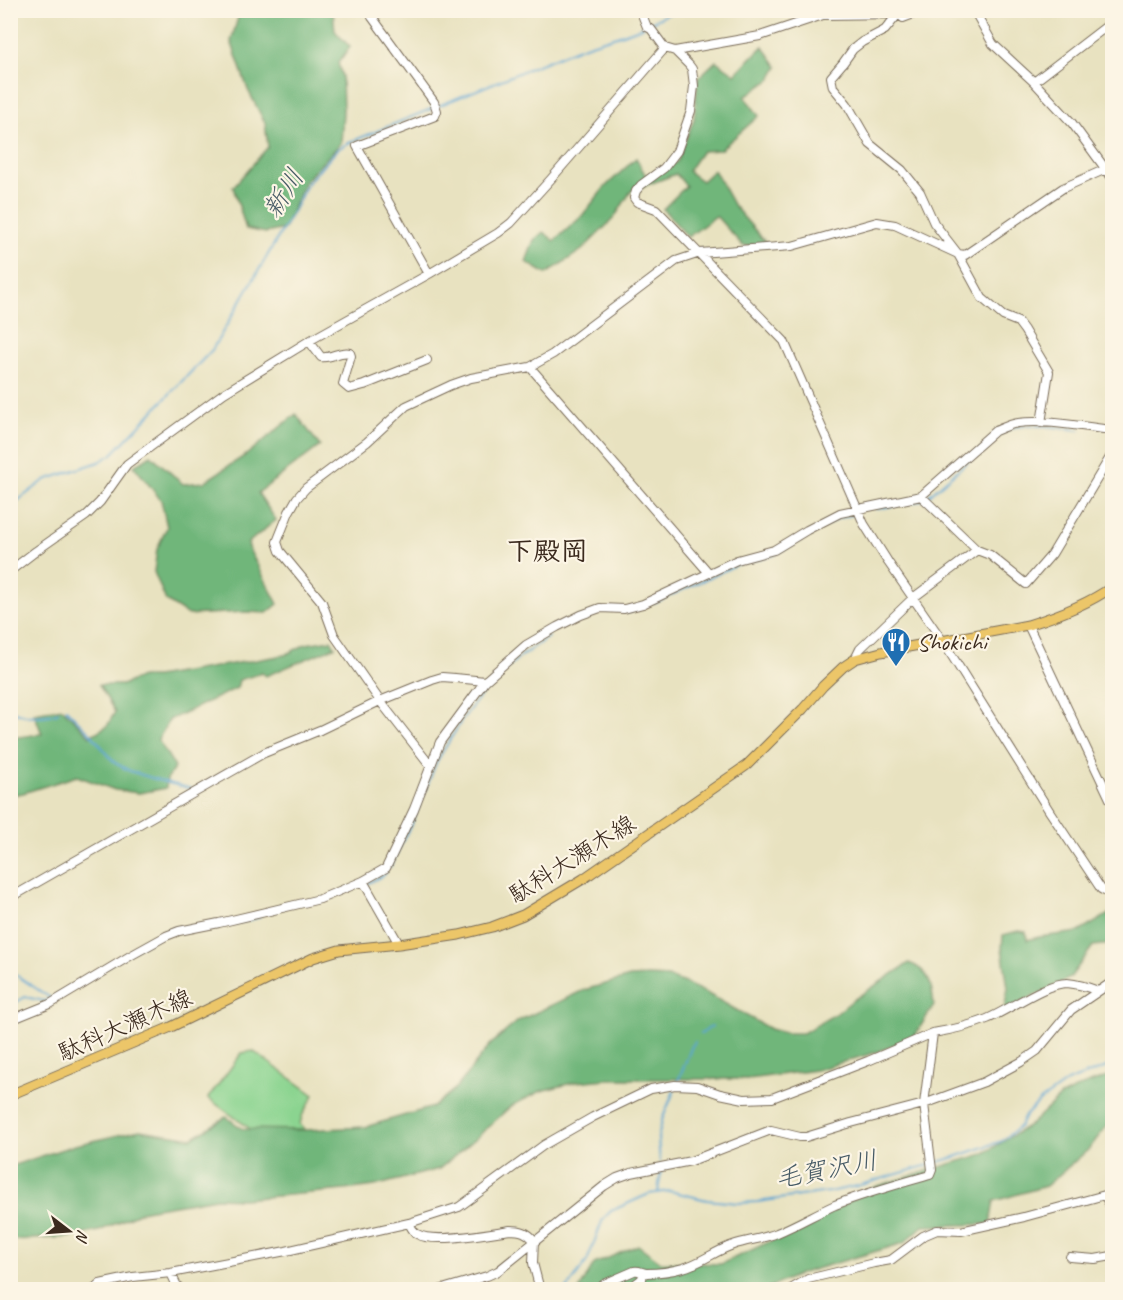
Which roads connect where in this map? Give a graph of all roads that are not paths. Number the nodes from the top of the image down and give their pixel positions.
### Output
1 (384, 10) edge
2 (471, 10) edge
3 (487, 10) edge
4 (645, 10) edge
5 (924, 10) edge
6 (974, 10) edge
7 (900, 12) edge
8 (373, 14) edge
9 (1113, 22) edge
10 (665, 48) junction
11 (675, 51) junction
12 (1034, 82) junction
13 (1109, 169) edge
14 (1113, 178) edge
15 (700, 253) junction
16 (958, 254) junction
17 (429, 274) junction
18 (309, 341) junction
19 (427, 360) dead end
20 (530, 367) junction
21 (1041, 423) junction
22 (1113, 430) edge
23 (1113, 454) edge
24 (922, 498) junction
25 (859, 510) junction
26 (977, 550) junction
27 (10, 571) edge
28 (709, 573) junction
29 (1113, 587) edge
30 (913, 597) junction
31 (1028, 625) junction
32 (942, 640) junction
33 (855, 659) junction
34 (485, 681) junction
35 (380, 701) junction
36 (430, 765) junction
37 (1113, 802) edge
38 (363, 881) junction
39 (1113, 895) edge
40 (10, 898) edge
41 (399, 944) junction
42 (1113, 982) edge
43 (1098, 991) junction
44 (10, 1021) edge
45 (933, 1033) junction
46 (10, 1095) edge
47 (924, 1104) junction
48 (1109, 1193) edge
49 (1113, 1211) edge
50 (409, 1223) junction
51 (534, 1240) junction
52 (1113, 1256) edge
53 (1070, 1257) dead end
54 (171, 1273) junction
55 (643, 1273) junction
56 (93, 1290) edge
57 (181, 1290) edge
58 (439, 1290) edge
59 (540, 1290) edge
60 (598, 1290) edge
61 (627, 1290) edge
62 (789, 1290) edge

1 - 8 street
2 - 3 street
4 - 10 street
5 - 7 street
6 - 12 street
7 - 11 street
7 - 16 street
8 - 17 street
9 - 12 street
10 - 11 street
10 - 17 street
11 - 15 street
12 - 13 street
13 - 14 street
13 - 16 street
15 - 16 street
15 - 20 street
15 - 25 street
16 - 21 street
17 - 18 street
18 - 19 street
18 - 27 street
20 - 28 street
20 - 35 street
21 - 22 street
21 - 24 street
23 - 26 street
24 - 25 street
24 - 26 street
25 - 28 street
25 - 30 street
26 - 30 street
28 - 34 street
29 - 31 main road, 駄科大瀬木線
30 - 32 street
30 - 33 street
31 - 32 main road, 駄科大瀬木線
31 - 37 street
32 - 33 main road, 駄科大瀬木線
32 - 39 street
33 - 41 main road, 駄科大瀬木線
34 - 35 street
34 - 36 street
35 - 36 street
35 - 40 street
36 - 38 street
38 - 41 street
38 - 44 street
41 - 46 main road, 駄科大瀬木線
42 - 43 street
43 - 45 street
43 - 47 street
45 - 47 street
45 - 50 street
47 - 51 street
47 - 55 street
48 - 49 street
48 - 62 street
50 - 51 street
50 - 54 street
51 - 58 street
51 - 59 street
52 - 53 street
54 - 56 street
54 - 57 street
55 - 60 street
55 - 61 street

